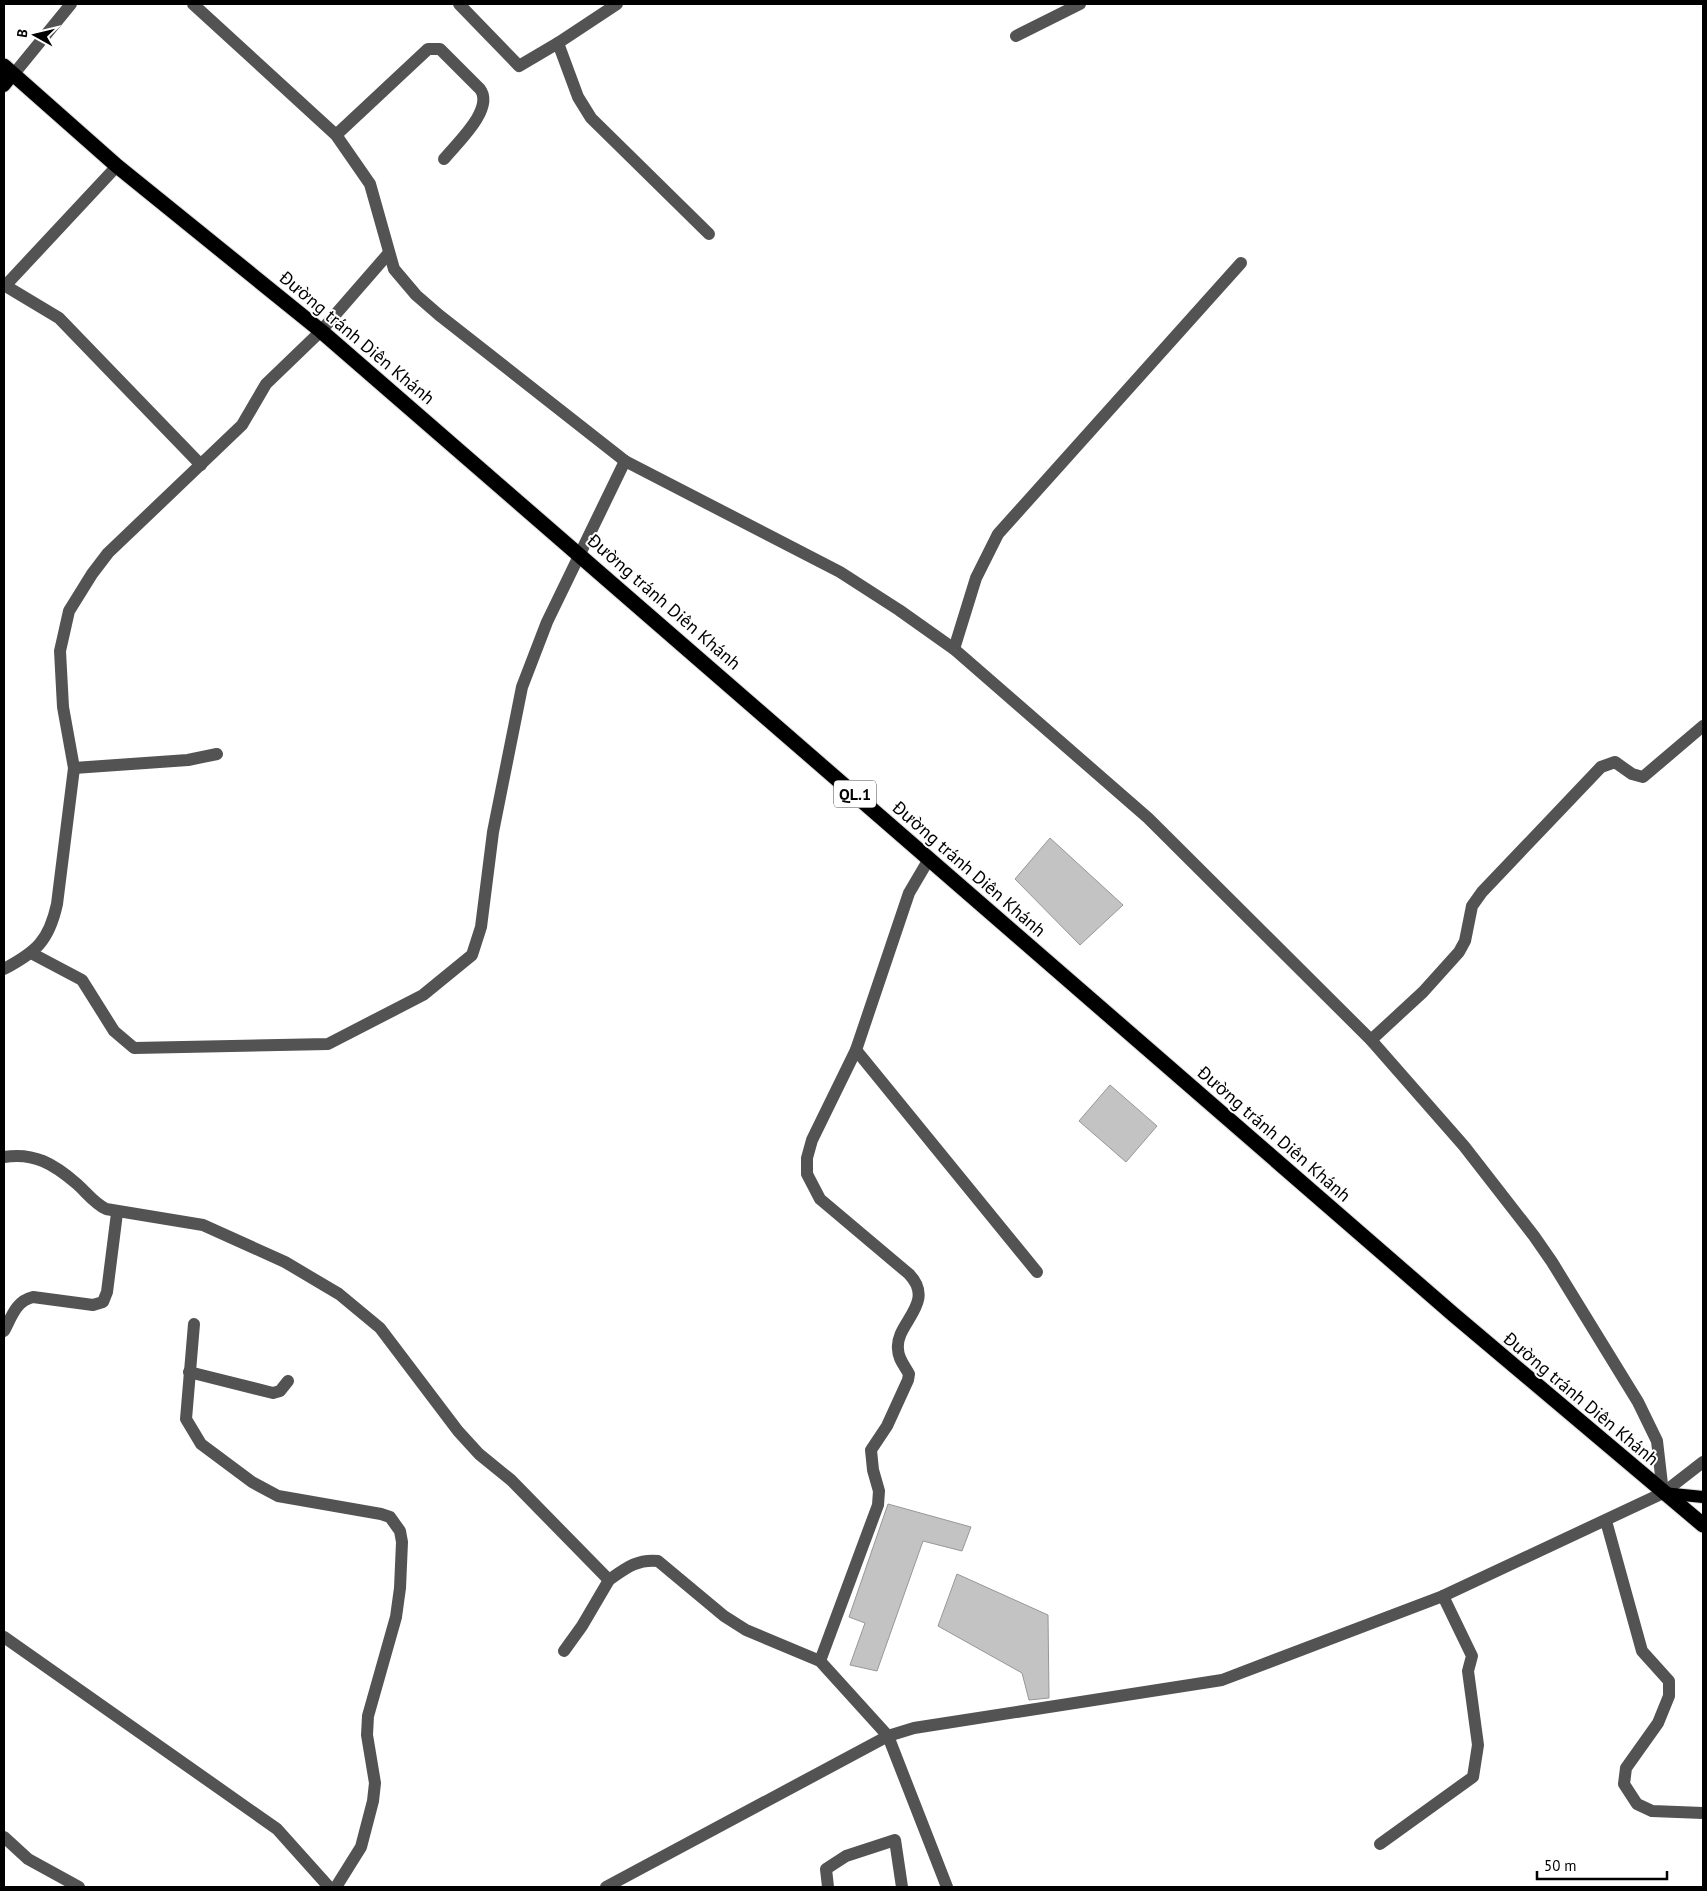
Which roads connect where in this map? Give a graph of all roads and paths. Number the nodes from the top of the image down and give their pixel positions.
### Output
1 (71, 4) edge
2 (193, 4) edge
3 (459, 4) edge
4 (617, 4) edge
5 (1080, 4) edge
6 (1054, 9) edge
7 (1016, 36) dead end
8 (558, 43) junction
9 (7, 76) edge
10 (336, 135) junction
11 (444, 159) dead end
12 (117, 166) junction
13 (709, 234) dead end
14 (388, 254) junction
15 (1241, 263) dead end
16 (4, 286) edge
17 (321, 331) junction
18 (625, 461) junction
19 (200, 465) junction
20 (579, 553) junction
21 (954, 649) junction
22 (1703, 726) edge
23 (217, 754) dead end
24 (74, 768) junction
25 (929, 859) junction
26 (31, 953) junction
27 (4, 969) edge
28 (1371, 1040) junction
29 (856, 1050) junction
30 (4, 1157) edge
31 (117, 1213) junction
32 (1037, 1272) dead end
33 (194, 1324) dead end
34 (4, 1331) edge
35 (189, 1372) junction
36 (288, 1381) dead end
37 (1703, 1462) edge
38 (1663, 1493) junction
39 (1703, 1497) edge
40 (1606, 1521) junction
41 (1701, 1525) edge
42 (609, 1580) junction
43 (1443, 1596) junction
44 (4, 1637) edge
45 (564, 1651) dead end
46 (820, 1661) junction
47 (888, 1736) junction
48 (1703, 1813) edge
49 (4, 1837) edge
50 (1380, 1844) dead end
51 (79, 1887) edge
52 (329, 1887) edge
53 (336, 1887) edge
54 (606, 1887) edge
55 (828, 1887) edge
56 (902, 1887) edge
57 (947, 1887) edge

1 - 9 street
2 - 10 street
3 - 8 street
4 - 8 street
5 - 6 street
6 - 7 street
8 - 13 street
9 - 12 highway, Đường tránh Diên Khánh / QL.1
10 - 11 street
10 - 14 street
12 - 16 street
12 - 17 highway, Đường tránh Diên Khánh / QL.1
14 - 17 street
14 - 18 street
15 - 21 street
16 - 19 street
17 - 19 street
17 - 20 highway, Đường tránh Diên Khánh / QL.1
18 - 20 street
18 - 21 street
19 - 24 street
20 - 25 highway, Đường tránh Diên Khánh / QL.1
20 - 26 street
21 - 28 street
22 - 28 street
23 - 24 street
24 - 26 street
25 - 29 street
25 - 38 highway, Đường tránh Diên Khánh / QL.1
26 - 27 street
28 - 38 street
29 - 32 street
29 - 46 street
30 - 31 street
31 - 34 street
31 - 42 street
33 - 35 street
35 - 36 street
35 - 53 street
37 - 38 street
38 - 39 main road
38 - 40 street
38 - 41 highway, Đường tránh Diên Khánh / QL.1
40 - 43 street
40 - 48 street
42 - 45 street
42 - 46 street
43 - 47 street
43 - 50 street
44 - 52 street
46 - 47 street
47 - 54 street
47 - 57 street
49 - 51 street
55 - 56 street

